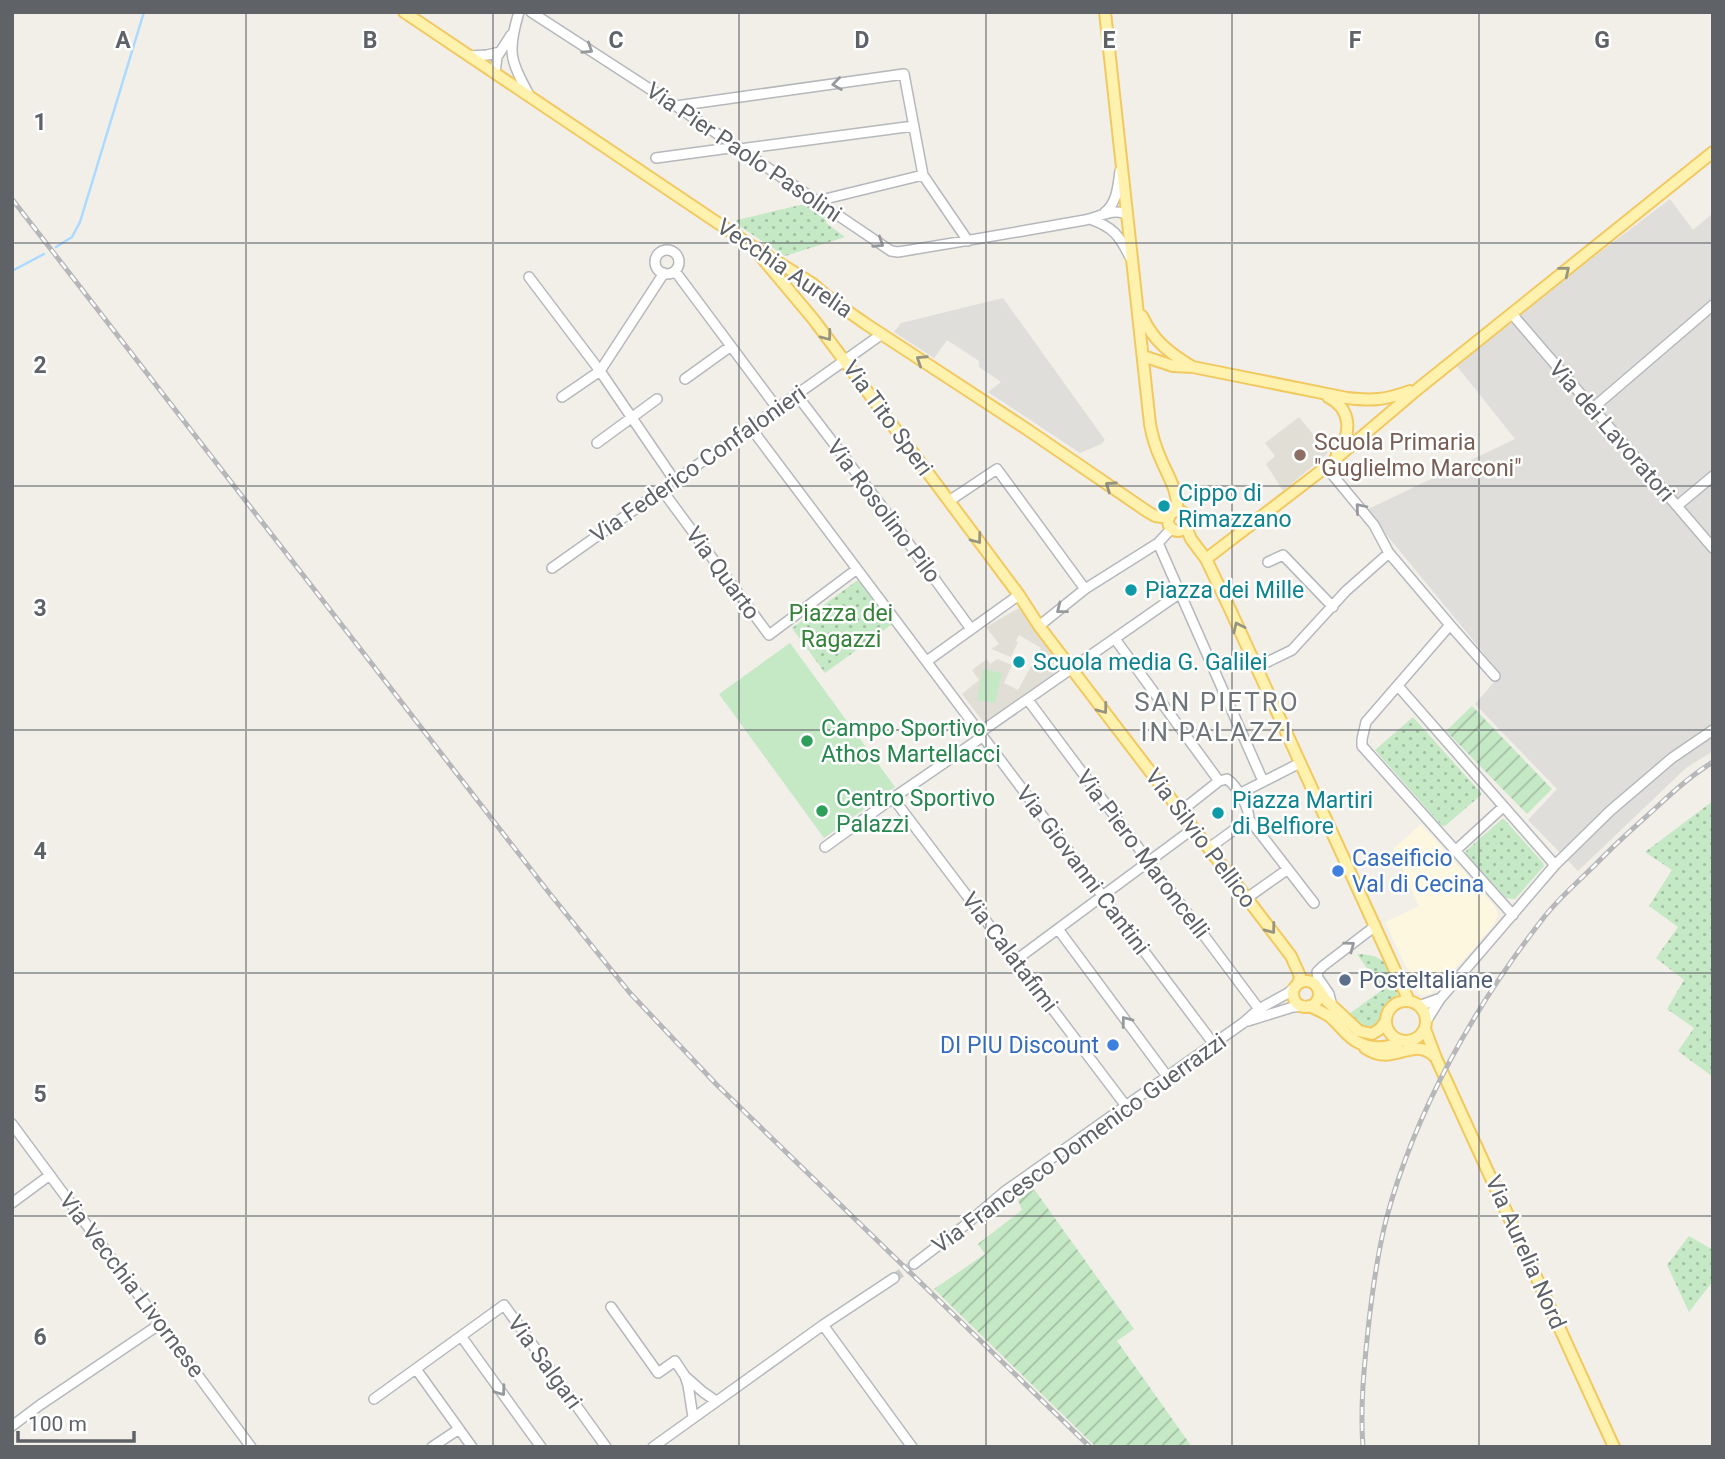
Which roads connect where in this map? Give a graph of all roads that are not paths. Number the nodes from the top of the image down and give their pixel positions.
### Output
1 (404, 12) edge
2 (519, 12) edge
3 (531, 12) edge
4 (1105, 12) edge
5 (512, 34) junction
6 (499, 52) junction
7 (470, 56) junction
8 (512, 57) junction
9 (495, 73) junction
10 (528, 95) junction
11 (676, 106) junction
12 (914, 126) junction
13 (738, 148) junction
14 (1713, 152) edge
15 (656, 158) dead end
16 (1121, 166) junction
17 (923, 175) junction
18 (817, 201) junction
19 (1127, 214) junction
20 (1102, 219) junction
21 (968, 241) junction
22 (752, 246) junction
23 (1132, 262) junction
24 (675, 271) junction
25 (664, 274) junction
26 (529, 277) dead end
27 (813, 284) junction
28 (798, 300) junction
29 (1137, 305) junction
30 (1713, 305) edge
31 (1512, 314) junction
32 (882, 334) junction
33 (731, 346) junction
34 (1142, 354) junction
35 (1171, 354) junction
36 (845, 359) junction
37 (1193, 367) junction
38 (600, 371) junction
39 (685, 379) dead end
40 (1419, 388) junction
41 (1321, 393) junction
42 (796, 394) junction
43 (562, 397) dead end
44 (657, 399) dead end
45 (777, 408) junction
46 (1593, 408) junction
47 (632, 417) junction
48 (751, 428) junction
49 (597, 443) dead end
50 (1326, 467) junction
51 (1713, 476) edge
52 (675, 481) junction
53 (662, 490) junction
54 (949, 501) junction
55 (1677, 506) junction
56 (1173, 519) junction
57 (1186, 527) junction
58 (1157, 542) junction
59 (1713, 548) edge
60 (1389, 553) junction
61 (1206, 559) junction
62 (1268, 562) dead end
63 (552, 568) dead end
64 (857, 569) junction
65 (1085, 589) junction
66 (1180, 593) junction
67 (1019, 595) junction
68 (1333, 607) junction
69 (1450, 625) junction
70 (1039, 626) junction
71 (971, 629) junction
72 (1115, 639) junction
73 (927, 661) junction
74 (1257, 667) junction
75 (1072, 670) junction
76 (1495, 676) dead end
77 (1398, 687) junction
78 (1028, 700) junction
79 (1713, 730) edge
80 (981, 735) junction
81 (1300, 763) junction
82 (1219, 781) junction
83 (1263, 781) junction
84 (1239, 794) junction
85 (894, 798) junction
86 (1503, 807) junction
87 (1181, 811) junction
88 (1249, 819) junction
89 (1194, 828) junction
90 (825, 847) dead end
91 (1209, 848) junction
92 (1455, 851) junction
93 (1149, 862) junction
94 (1555, 866) junction
95 (1288, 869) junction
96 (1103, 896) junction
97 (1247, 898) junction
98 (1314, 903) dead end
99 (1513, 915) junction
100 (1374, 927) junction
101 (1058, 929) junction
102 (1016, 960) junction
103 (1297, 985) junction
104 (1319, 990) junction
105 (1440, 999) junction
106 (1414, 1003) junction
107 (1307, 1006) junction
108 (1332, 1006) junction
109 (1259, 1009) junction
110 (1386, 1021) junction
111 (1243, 1023) junction
112 (1426, 1024) junction
113 (1353, 1040) junction
114 (1401, 1041) junction
115 (1213, 1043) junction
116 (1436, 1058) junction
117 (1167, 1076) junction
118 (1126, 1106) junction
119 (12, 1124) edge
120 (50, 1175) junction
121 (12, 1203) edge
122 (914, 1264) tunnel mouth
123 (894, 1278) tunnel mouth
124 (611, 1307) dead end
125 (160, 1324) junction
126 (823, 1325) junction
127 (461, 1336) junction
128 (416, 1368) junction
129 (685, 1376) junction
130 (374, 1399) dead end
131 (716, 1401) junction
132 (693, 1417) junction
133 (12, 1426) edge
134 (459, 1429) junction
135 (471, 1446) edge
136 (251, 1447) edge
137 (432, 1447) edge
138 (541, 1447) edge
139 (606, 1447) edge
140 (653, 1447) edge
141 (912, 1447) edge
142 (1614, 1447) edge

1 - 7 main road, Vecchia Aurelia
2 - 5 street
3 -> 11 street, Via Pier Paolo Pasolini
4 - 16 main road
5 - 6 street
5 - 8 street
6 - 7 street
6 - 9 street
7 - 9 main road, Vecchia Aurelia
8 - 9 street
8 - 10 street
9 - 10 main road, Vecchia Aurelia
10 - 22 main road, Vecchia Aurelia
12 -> 11 street
11 - 13 street, Via Pier Paolo Pasolini
12 - 13 street
12 - 17 street
13 - 15 street
13 - 18 street, Via Pier Paolo Pasolini
31 -> 14 main road
16 - 19 main road
16 - 20 street
17 - 18 street
17 - 21 street
18 -> 21 street, Via Pier Paolo Pasolini
19 - 20 street
19 - 23 main road
20 - 21 street, Via Pier Paolo Pasolini
20 - 23 street
22 - 27 main road, Vecchia Aurelia
22 - 28 main road, Via Tito Speri
23 - 29 main road
24 - 25 street
24 - 25 street
24 - 33 street
25 - 38 street
26 - 38 street
27 - 28 main road
27 - 32 main road, Vecchia Aurelia
28 -> 36 main road, Via Tito Speri
29 - 34 main road
29 - 35 main road
30 - 46 street
31 - 40 main road
31 - 46 street, Via dei Lavoratori
32 - 36 street, Via Federico Confalonieri
56 -> 32 main road, Vecchia Aurelia
33 - 39 street
33 - 45 street
34 - 35 main road
34 - 37 main road
34 - 56 main road
35 - 37 main road
36 - 42 street, Via Federico Confalonieri
36 - 54 main road, Via Tito Speri
37 - 41 main road
38 - 43 street
38 - 47 street
40 - 41 main road
40 - 50 main road
41 - 50 main road
42 - 45 street, Via Federico Confalonieri
42 - 71 street, Via Rosolino Pilo
44 - 47 street
45 - 48 street, Via Federico Confalonieri
46 - 55 street, Via dei Lavoratori
47 - 49 street
47 - 52 street
48 - 52 street, Via Federico Confalonieri
48 - 64 street, Via Giovanni Cantini
60 -> 50 street
50 - 61 main road
51 - 55 street
52 - 53 street, Via Federico Confalonieri
53 - 63 street, Via Federico Confalonieri
53 - 64 street, Via Quarto
54 - 65 street
54 -> 67 main road, Via Tito Speri
55 - 59 street, Via dei Lavoratori
56 - 57 main road, Vecchia Aurelia
56 - 57 main road
56 - 58 street
57 - 61 main road
58 - 65 street
58 - 66 street
60 - 68 street
60 - 69 street
74 -> 61 main road
62 - 68 street
64 - 73 street, Via Giovanni Cantini
65 -> 70 street
66 - 72 street
66 - 83 street
67 - 70 main road, Via Silvio Pellico
67 - 71 street
68 - 74 street
69 - 76 street
69 - 77 street
70 - 75 main road, Via Silvio Pellico
71 - 73 street
72 - 75 street
72 - 82 street
73 - 80 street, Via Giovanni Cantini
74 - 81 main road
75 - 78 street
75 -> 87 main road, Via Silvio Pellico
77 - 86 street
77 - 92 street
78 - 80 street
78 - 93 street, Via Piero Maroncelli
79 - 94 street
80 - 85 street
80 - 96 street, Via Giovanni Cantini
81 - 83 street
81 - 100 main road
82 - 84 street
82 - 87 street
83 - 84 street
84 - 88 street
85 - 90 street
85 - 102 street, Via Calatafimi
86 - 92 street
86 - 94 street
87 - 89 main road, Via Silvio Pellico
88 - 91 street
88 - 95 street
89 - 91 main road, Via Silvio Pellico
89 - 93 street
91 - 97 main road, Via Silvio Pellico
92 - 99 street
93 - 96 street
93 - 109 street, Via Piero Maroncelli
94 - 99 street
95 - 97 street
95 - 98 street
96 - 101 street
96 - 115 street, Via Giovanni Cantini
97 -> 103 main road, Via Silvio Pellico
99 - 105 street
100 - 106 main road
108 -> 100 street
101 - 102 street
117 -> 101 street
102 - 118 street, Via Calatafimi
103 - 104 main road
103 - 107 main road
103 - 109 street, Via Francesco Domenico Guerrazzi
104 - 107 main road
104 - 108 main road
105 - 106 street
105 - 112 street
106 - 110 main road
106 - 112 main road
107 - 111 street, Via Francesco Domenico Guerrazzi
107 - 113 main road
108 - 110 main road
109 - 111 street, Via Francesco Domenico Guerrazzi
110 - 114 main road
111 - 115 street, Via Francesco Domenico Guerrazzi
112 - 114 main road
112 - 116 main road, Via Aurelia Nord
113 - 114 main road
113 - 116 main road
115 - 117 street, Via Francesco Domenico Guerrazzi
116 - 142 main road, Via Aurelia Nord
117 - 118 street, Via Francesco Domenico Guerrazzi
118 - 122 street, Via Francesco Domenico Guerrazzi
119 - 120 street, Via Vecchia Livornese
120 - 121 street
120 - 125 street, Via Vecchia Livornese
123 - 126 street
124 - 129 street
125 - 133 street
125 - 136 street, Via Vecchia Livornese
126 - 131 street
126 - 141 street
127 - 128 street, Via Salgari
127 -> 138 street
127 - 139 street, Via Salgari
128 - 130 street, Via Salgari
128 - 134 street
129 - 131 street
129 - 132 street
131 - 132 street
132 - 140 street
134 - 135 street
134 - 137 street

